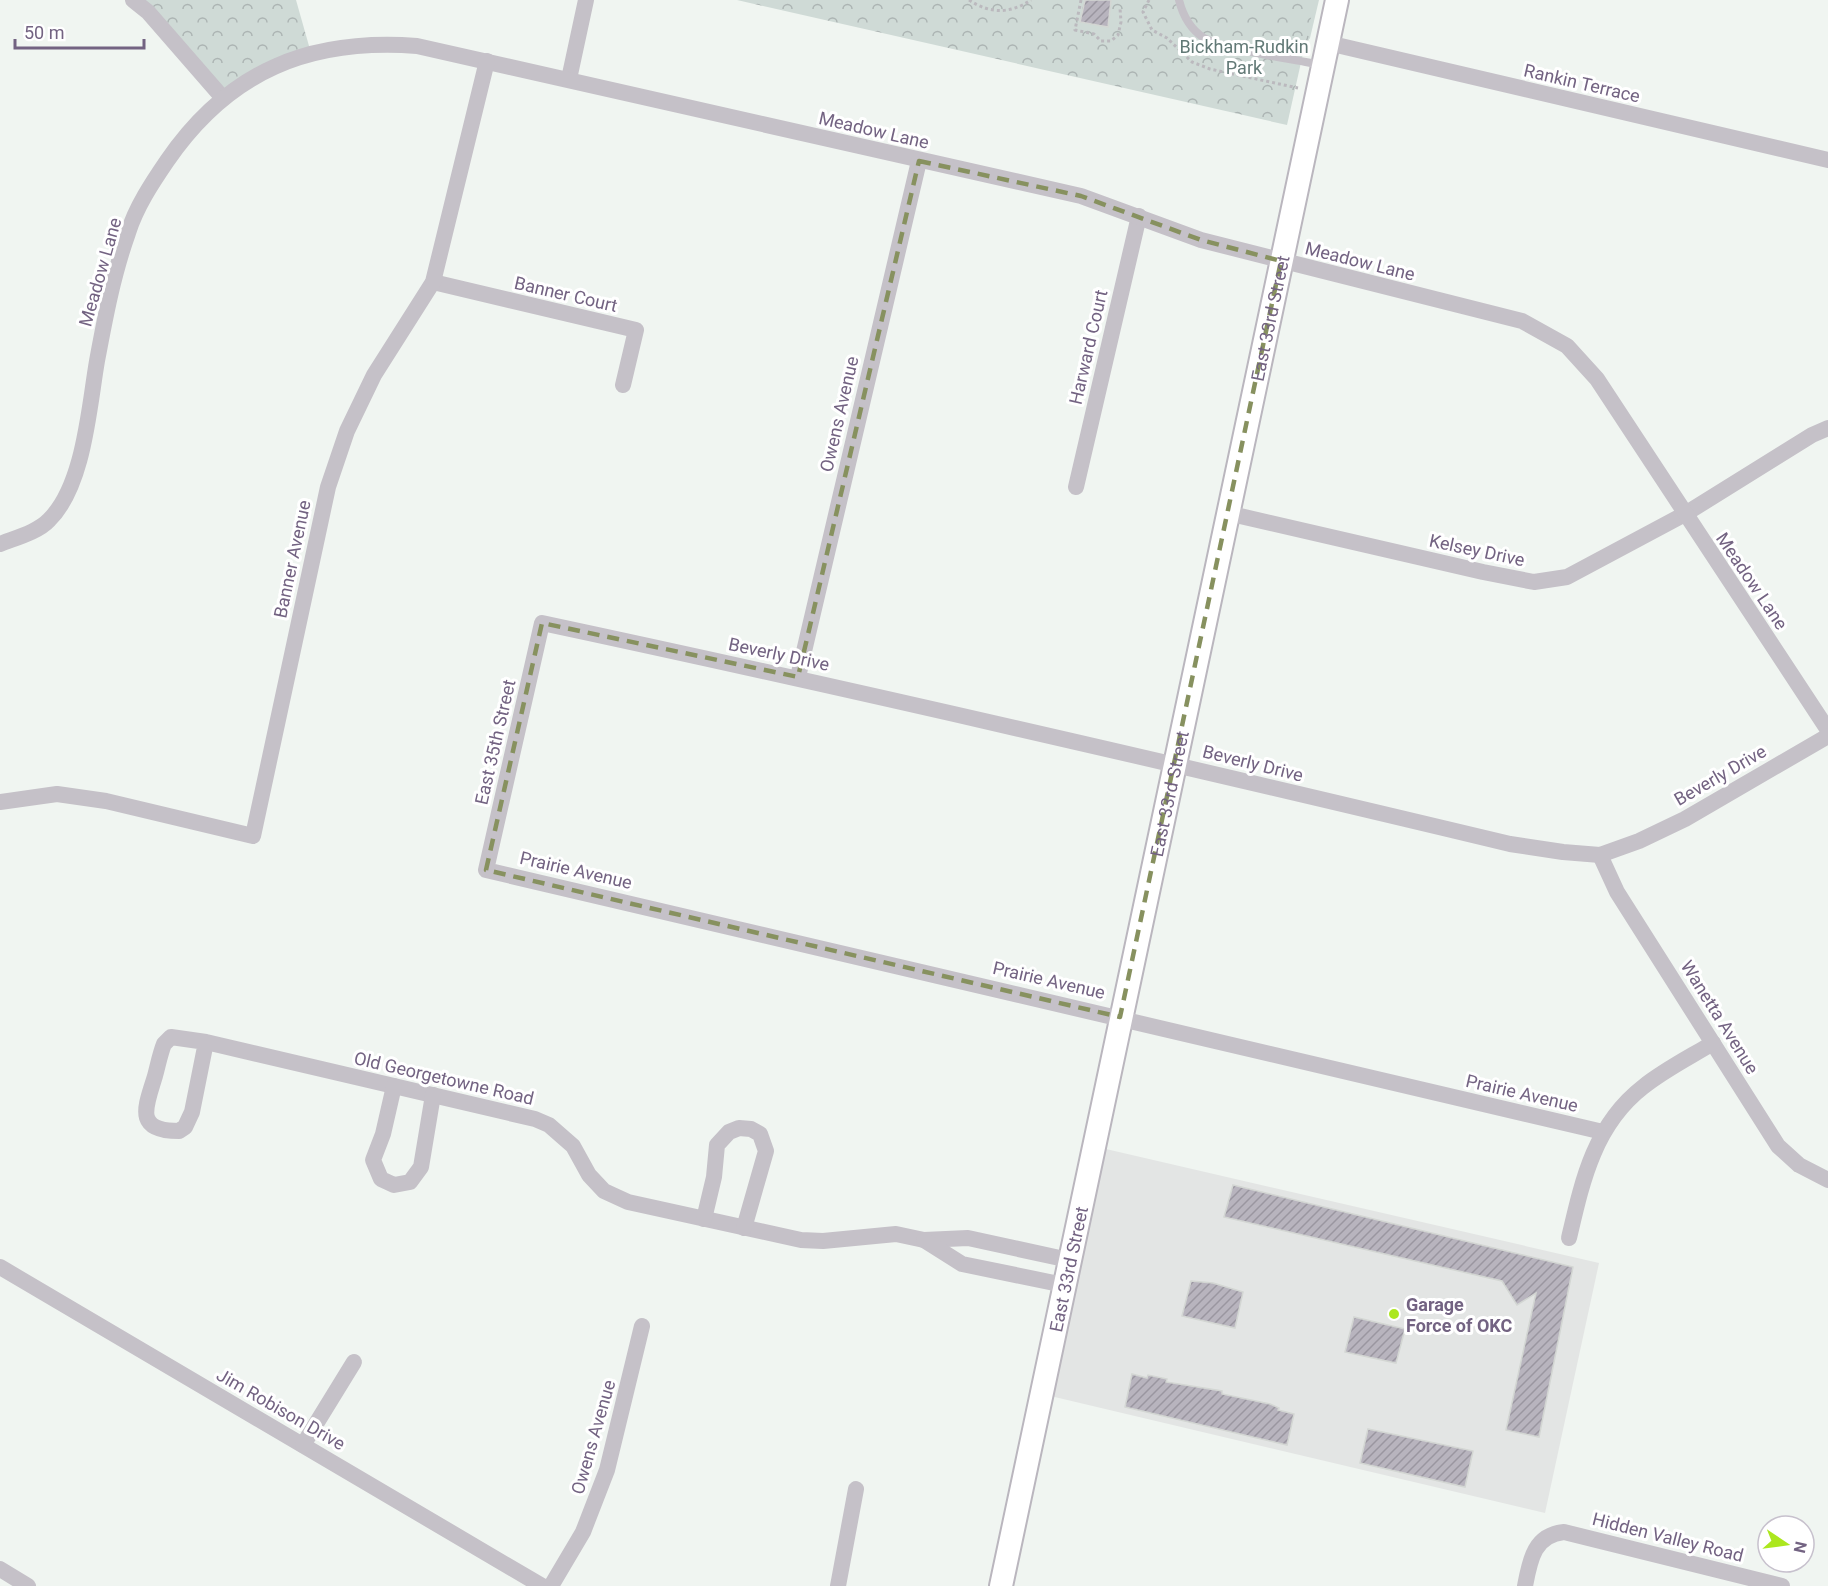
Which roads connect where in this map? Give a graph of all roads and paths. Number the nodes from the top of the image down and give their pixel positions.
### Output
1 (133, 0) edge
2 (586, 0) edge
3 (969, 0) edge
4 (1031, 0) edge
5 (1081, 0) edge
6 (1149, 0) edge
7 (1179, 0) edge
8 (1337, 0) edge
9 (1120, 8) dead end
10 (1325, 54) junction
11 (487, 61) junction
12 (569, 80) junction
13 (1298, 88) dead end
14 (222, 97) junction
15 (1828, 160) edge
16 (919, 161) junction
17 (1139, 216) junction
18 (1281, 261) junction
19 (433, 282) junction
20 (623, 386) dead end
21 (1828, 428) edge
22 (1076, 487) dead end
23 (1227, 513) junction
24 (1684, 514) junction
25 (0, 544) edge
26 (542, 623) joint
27 (798, 677) junction
28 (1828, 730) edge
29 (1828, 736) edge
30 (1174, 764) junction
31 (0, 802) edge
32 (1600, 855) junction
33 (486, 870) joint
34 (1120, 1017) junction
35 (206, 1042) junction
36 (1713, 1043) junction
37 (394, 1086) junction
38 (433, 1095) junction
39 (1603, 1132) junction
40 (1828, 1180) edge
41 (704, 1219) junction
42 (744, 1228) junction
43 (1569, 1238) dead end
44 (924, 1240) junction
45 (979, 1240) junction
46 (1069, 1260) junction
47 (973, 1266) junction
48 (0, 1267) edge
49 (1064, 1285) junction
50 (642, 1326) dead end
51 (354, 1362) dead end
52 (303, 1445) junction
53 (856, 1489) dead end
54 (0, 1569) edge
55 (28, 1586) edge
56 (542, 1586) edge
57 (551, 1586) edge
58 (838, 1586) edge
59 (1001, 1586) edge
60 (1525, 1586) edge
61 (1782, 1586) edge

1 - 14 street
2 - 12 street
3 - 4 path
5 - 9 path
6 - 13 path
7 - 10 lane
8 - 10 street, East 33rd Street
10 - 15 street, Rankin Terrace
10 - 18 street, East 33rd Street
11 - 12 street, Meadow Lane
11 - 14 street, Meadow Lane
11 - 19 street, Banner Avenue
12 - 16 street, Meadow Lane
14 - 25 street, Meadow Lane
16 - 17 street, Meadow Lane
16 - 27 street, Owens Avenue
17 - 18 street, Meadow Lane
17 - 22 street, Harward Court
18 - 23 street, East 33rd Street
18 - 24 street, Meadow Lane
19 - 20 street, Banner Court
19 - 31 street, Banner Avenue
21 - 24 street, Kelsey Drive
23 - 24 street, Kelsey Drive
23 - 30 street, East 33rd Street
24 - 28 street, Meadow Lane
26 - 27 street, Beverly Drive
26 - 33 street, East 35th Street
27 - 30 street, Beverly Drive
29 - 32 street, Beverly Drive
30 - 32 street, Beverly Drive
30 - 34 street, East 33rd Street
32 - 36 street, Wanetta Avenue
33 - 34 street, Prairie Avenue
34 - 39 street, Prairie Avenue
34 - 46 street, East 33rd Street
35 - 35 street, Old Georgetowne Road
35 - 37 street, Old Georgetowne Road
36 - 39 street
36 - 40 street, Wanetta Avenue
37 - 38 street, Old Georgetowne Road
37 - 38 street
38 - 41 street, Old Georgetowne Road
39 - 43 street
41 - 42 street, Old Georgetowne Road
41 - 42 street
42 - 44 street, Old Georgetowne Road
44 - 45 street, Old Georgetowne Road
44 - 47 street, Old Georgetowne Road
45 - 46 street, Old Georgetowne Road
45 - 47 street
46 - 49 street, East 33rd Street
47 - 49 street, Old Georgetowne Road
48 - 52 street, Jim Robison Drive
49 - 59 street, East 33rd Street
50 - 57 street, Owens Avenue
51 - 52 street
52 - 56 street, Jim Robison Drive
53 - 58 street
54 - 55 street
60 - 61 street, Hidden Valley Road

